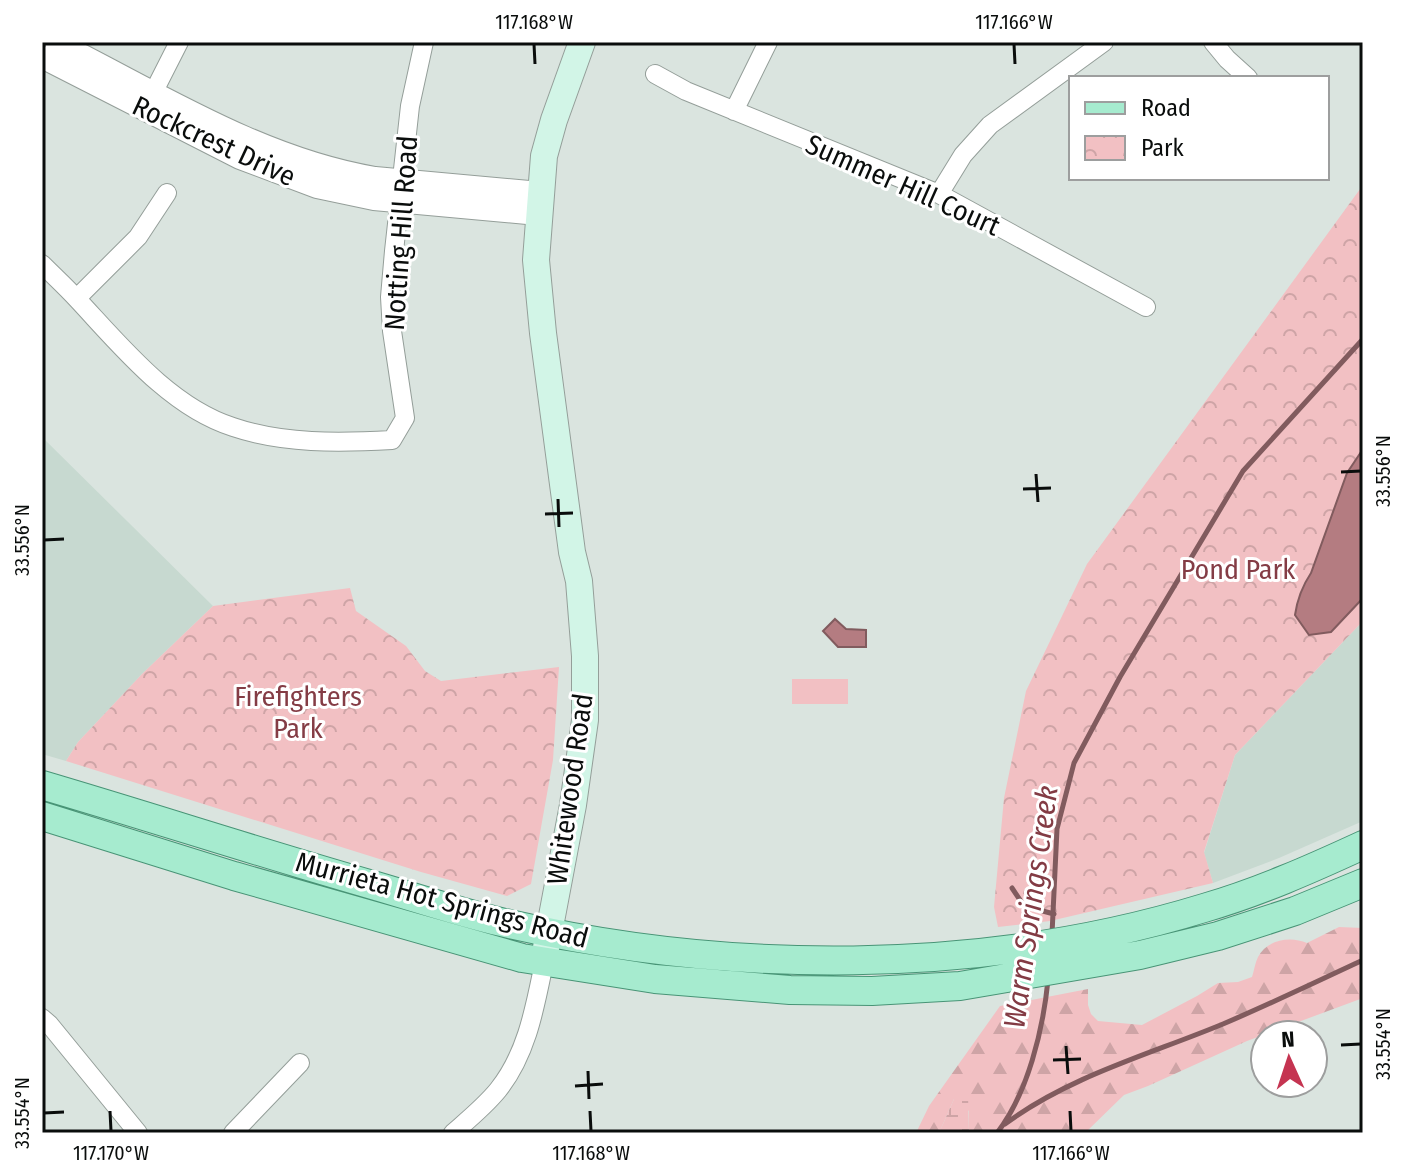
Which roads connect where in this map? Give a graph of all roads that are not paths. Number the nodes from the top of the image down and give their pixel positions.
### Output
1 (56, 42) edge
2 (179, 42) edge
3 (424, 42) edge
4 (582, 42) edge
5 (768, 42) edge
6 (1104, 42) edge
7 (1213, 42) edge
8 (42, 57) edge
9 (655, 74) dead end
10 (1246, 76) edge
11 (149, 101) junction
12 (734, 111) junction
13 (400, 192) junction
14 (167, 193) dead end
15 (939, 194) junction
16 (539, 204) junction
17 (42, 264) edge
18 (77, 298) junction
19 (1146, 307) dead end
20 (42, 785) edge
21 (42, 816) edge
22 (1363, 845) edge
23 (1363, 883) edge
24 (549, 932) junction
25 (544, 963) junction
26 (42, 1018) edge
27 (300, 1063) dead end
28 (138, 1133) edge
29 (233, 1133) edge
30 (453, 1133) edge

1 - 11 street, Rockcrest Drive
2 - 11 street
3 - 13 street, Notting Hill Road
4 - 16 main road, Whitewood Road
5 - 12 street
6 - 15 street
7 - 10 street
8 - 11 street, Rockcrest Drive
9 - 12 street, Summer Hill Court
11 - 13 street, Rockcrest Drive
12 - 15 street, Summer Hill Court
13 - 16 street, Rockcrest Drive
13 - 18 street, Notting Hill Road
14 - 18 street
15 - 19 street, Summer Hill Court
16 - 24 main road, Whitewood Road
17 - 18 street, Notting Hill Road
20 - 24 main road, Murrieta Hot Springs Road
21 - 25 main road, Murrieta Hot Springs Road
22 - 24 main road, Murrieta Hot Springs Road
23 - 25 main road, Murrieta Hot Springs Road
24 - 25 main road, Whitewood Road
25 - 30 street, Whitewood Road
26 - 28 street
27 - 29 street

